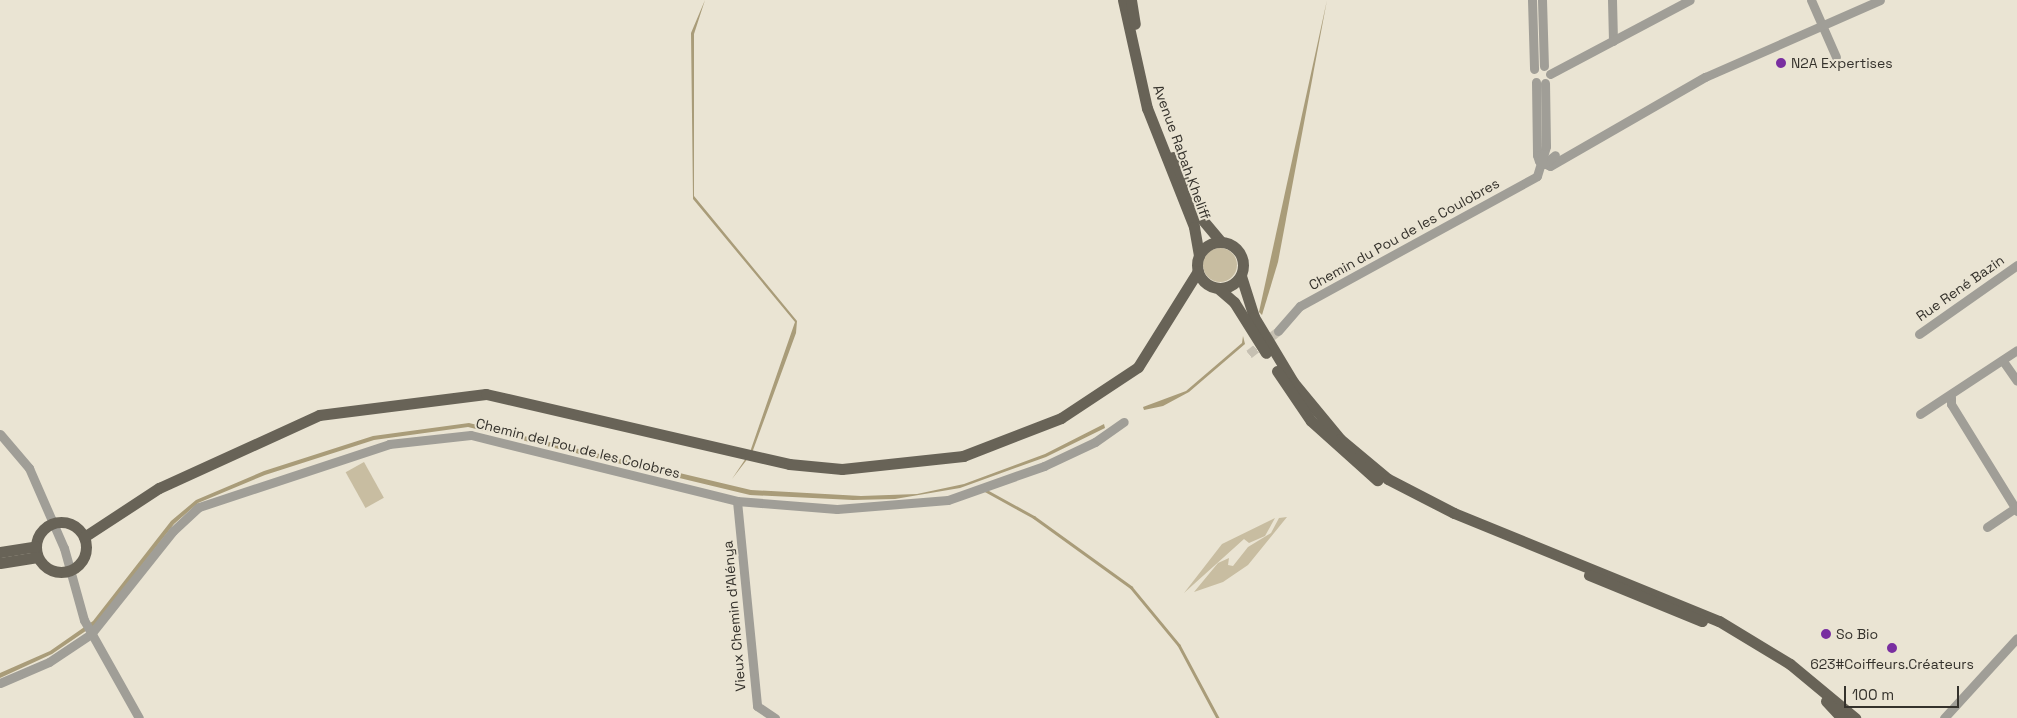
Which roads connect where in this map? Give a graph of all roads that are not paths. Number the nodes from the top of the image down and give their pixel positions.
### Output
1 (1123, 0) edge
2 (1131, 0) edge
3 (1532, 0) edge
4 (1542, 0) edge
5 (1612, 0) edge
6 (1690, 0) edge
7 (1811, 0) edge
8 (1880, 0) edge
9 (1821, 26) junction
10 (1613, 41) junction
11 (1836, 57) dead end
12 (1544, 66) junction
13 (1534, 68) junction
14 (1550, 74) junction
15 (1540, 83) junction
16 (1546, 146) junction
17 (1556, 155) junction
18 (1566, 157) junction
19 (1544, 164) junction
20 (1221, 242) junction
21 (1199, 256) junction
22 (2017, 265) edge
23 (1198, 271) junction
24 (1241, 276) junction
25 (1214, 287) junction
26 (1183, 300) junction
27 (1278, 331) tunnel mouth
28 (1919, 334) dead end
29 (2017, 350) edge
30 (2003, 361) junction
31 (2017, 381) edge
32 (1951, 397) junction
33 (1920, 414) dead end
34 (1124, 422) dead end
35 (0, 434) edge
36 (737, 502) junction
37 (2016, 509) edge
38 (54, 523) junction
39 (1987, 527) dead end
40 (84, 537) junction
41 (0, 552) edge
42 (37, 552) junction
43 (0, 563) edge
44 (71, 570) junction
45 (91, 634) junction
46 (2017, 638) edge
47 (0, 683) edge
48 (1944, 717) edge
49 (139, 718) edge
50 (775, 718) edge
51 (1842, 718) edge
52 (1855, 718) edge

1 - 21 main road, Avenue Rabah Kheliff
2 - 20 main road, Avenue Rabah Kheliff
3 - 13 street
4 - 12 street
5 - 10 street
6 - 10 street
7 - 9 street
8 - 9 street
9 - 11 street
9 - 18 street
10 - 14 street
12 - 13 street
12 - 14 street
13 - 15 street
14 - 15 street
15 - 16 street
15 - 19 street
16 - 17 street
16 - 19 street
17 - 18 street
17 - 19 street, Chemin du Pou de les Coulobres
18 - 19 street
19 - 27 street, Chemin du Pou de les Coulobres
20 - 21 main road
20 - 24 main road
21 - 23 main road
22 - 28 street, Rue René Bazin
23 - 25 main road
23 - 26 main road
24 - 25 main road
24 - 52 main road
25 - 26 main road
25 - 51 main road
26 - 40 main road
29 - 30 street
30 - 31 street
30 - 32 street
32 - 33 street
32 - 37 street
34 - 36 street, Chemin del Pou de les Colobres
35 - 38 street
36 - 45 street, Chemin del Pou de les Colobres
36 - 50 street, Vieux Chemin d’Alénya
37 - 39 street
38 - 40 main road
38 - 42 main road
38 - 44 street
40 - 44 main road
41 - 42 main road
42 - 43 main road
42 - 44 main road
44 - 45 street
45 - 47 street, Chemin del Pou de les Colobres
45 - 49 street
46 - 48 street

